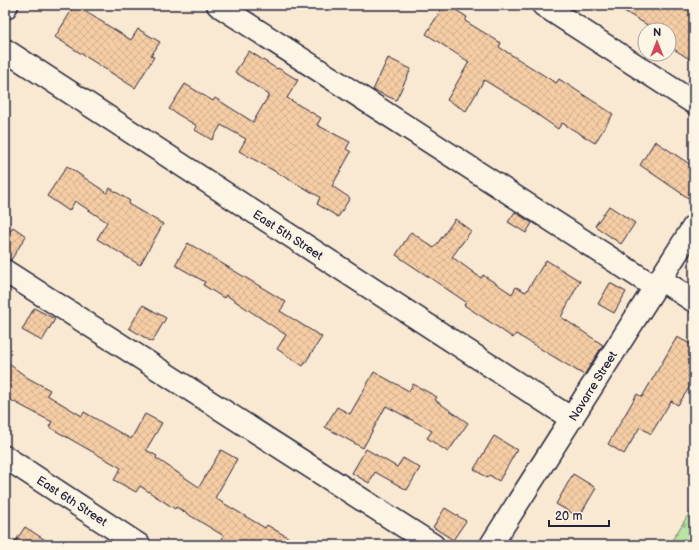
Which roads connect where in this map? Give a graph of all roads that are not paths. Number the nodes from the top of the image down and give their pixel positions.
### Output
1 (7, 5) edge
2 (218, 5) edge
3 (543, 5) edge
4 (5, 8) edge
5 (5, 50) edge
6 (694, 103) edge
7 (694, 226) edge
8 (5, 271) edge
9 (658, 283) junction
10 (694, 301) edge
11 (572, 419) junction
12 (5, 457) edge
13 (138, 545) edge
14 (433, 545) edge
15 (491, 545) edge

1 - 4 street
2 - 9 street
3 - 6 street
5 - 11 street, East 5th Street
7 - 9 street, Navarre Street
8 - 14 street
9 - 10 street
9 - 11 street, Navarre Street
11 - 15 street, Navarre Street
12 - 13 street, East 6th Street

